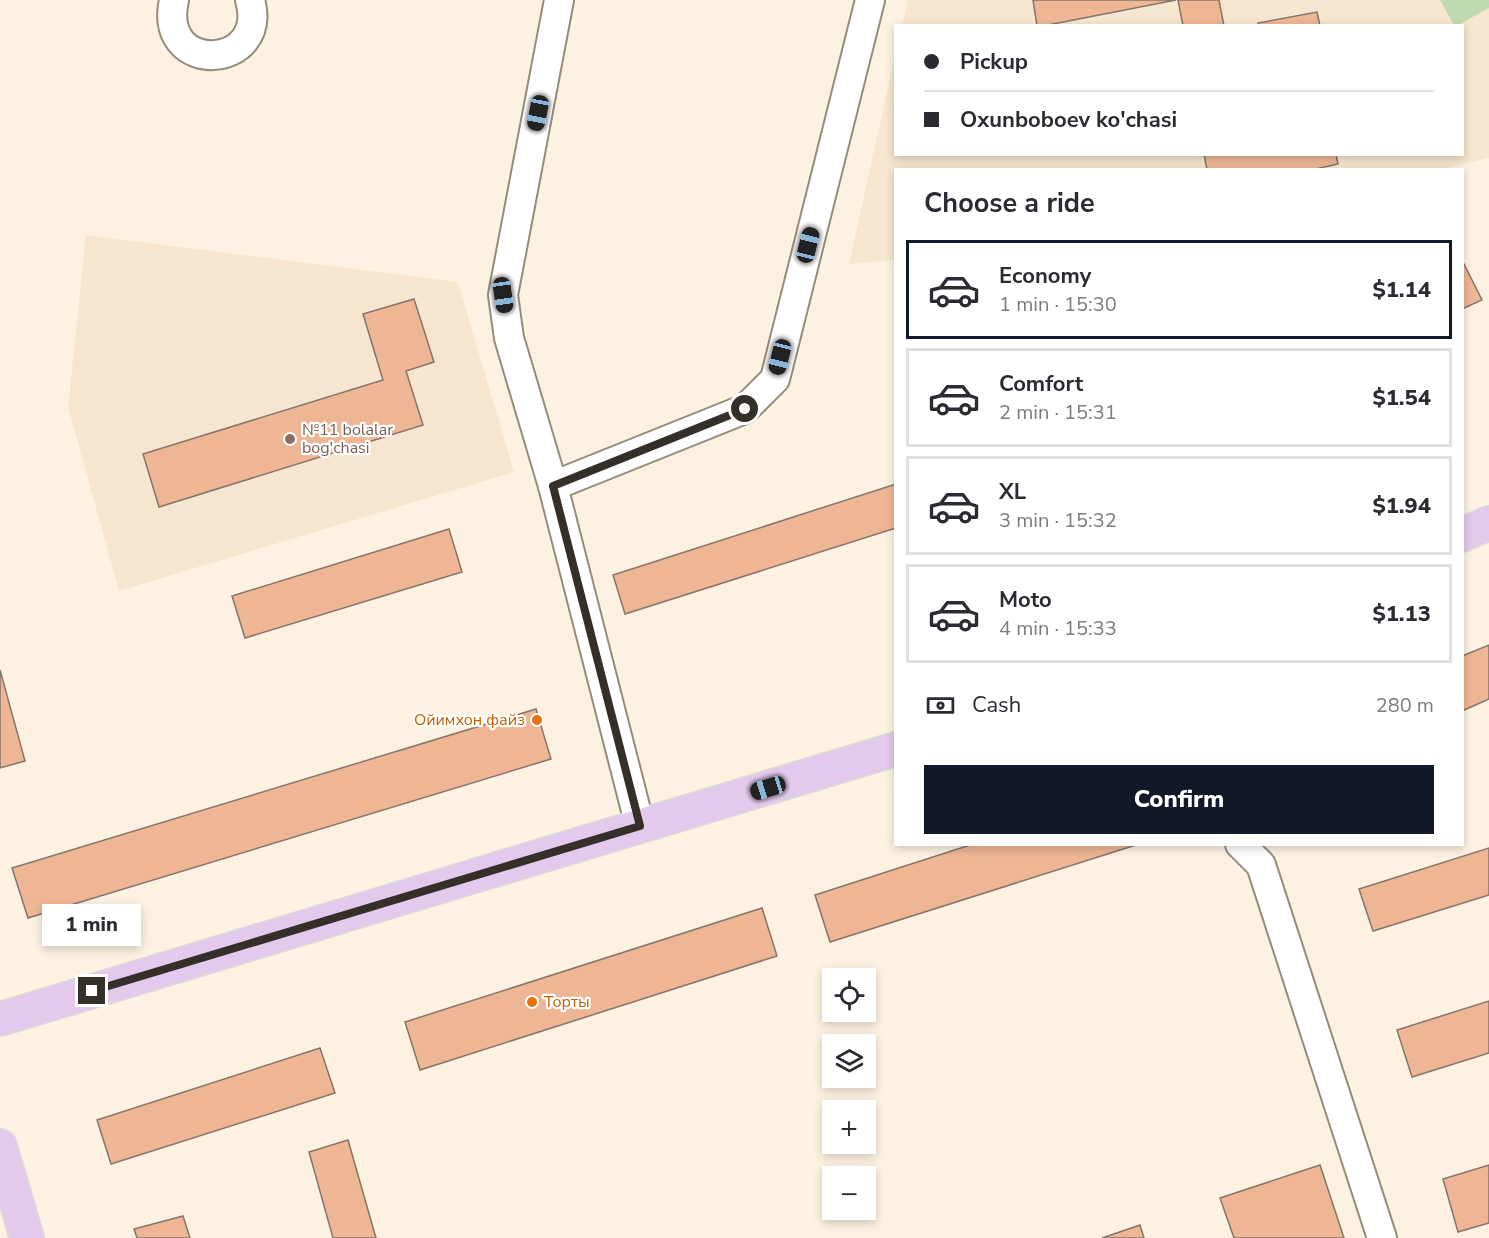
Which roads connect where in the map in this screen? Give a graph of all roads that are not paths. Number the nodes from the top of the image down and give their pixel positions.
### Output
1 (174, 0) edge
2 (250, 0) edge
3 (559, 0) edge
4 (870, 0) edge
5 (553, 486) junction
6 (1489, 523) edge
7 (1464, 534) edge
8 (894, 750) edge
9 (640, 826) junction
10 (1242, 846) edge
11 (0, 1018) edge
12 (0, 1146) edge
13 (27, 1238) edge
14 (1382, 1238) edge

1 - 2 street
3 - 5 street
4 - 5 street
5 - 9 street
6 - 7 main road
8 - 9 main road
9 - 11 main road
10 - 14 street
12 - 13 main road

